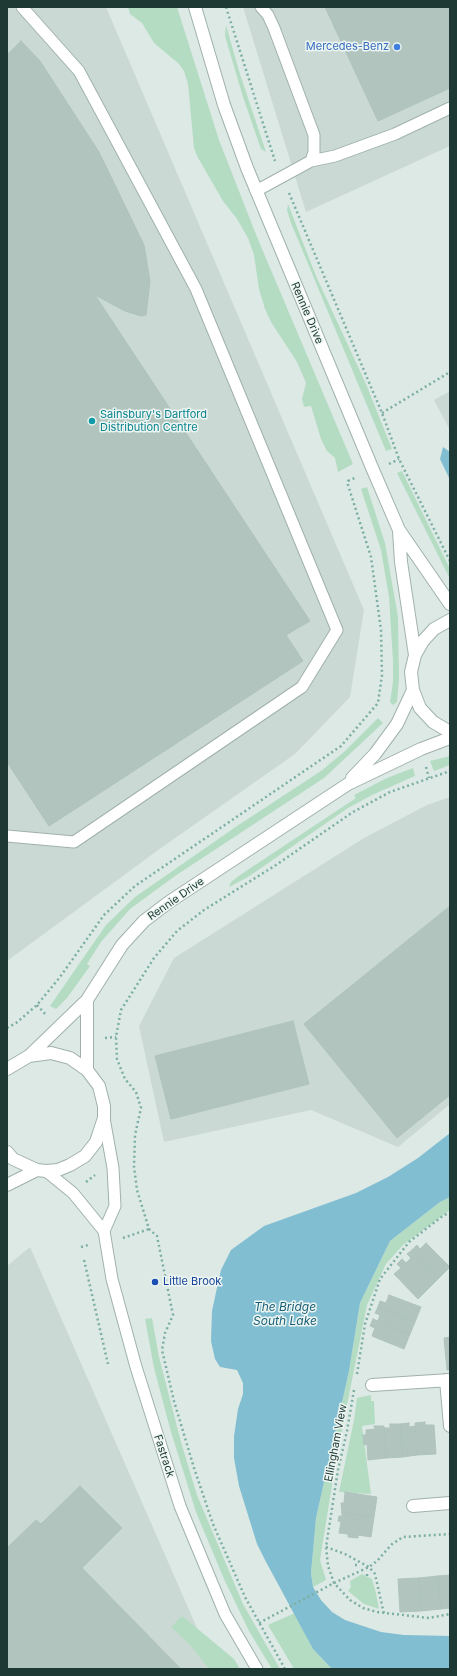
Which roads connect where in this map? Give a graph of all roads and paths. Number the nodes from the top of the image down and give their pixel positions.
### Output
1 (22, 7) edge
2 (226, 7) edge
3 (261, 7) edge
4 (196, 8) edge
5 (450, 108) edge
6 (311, 161) junction
7 (282, 177) junction
8 (256, 191) junction
9 (450, 372) edge
10 (382, 413) junction
11 (350, 480) dead end
12 (399, 530) junction
13 (450, 561) edge
14 (450, 604) edge
15 (450, 620) edge
16 (415, 655) junction
17 (413, 690) junction
18 (450, 732) edge
19 (450, 738) edge
20 (450, 771) edge
21 (348, 784) junction
22 (7, 836) edge
23 (87, 1000) junction
24 (37, 1005) junction
25 (48, 1016) dead end
26 (7, 1028) edge
27 (116, 1037) junction
28 (99, 1039) dead end
29 (29, 1056) junction
30 (8, 1067) edge
31 (87, 1070) junction
32 (104, 1118) junction
33 (7, 1152) edge
34 (42, 1170) junction
35 (99, 1173) dead end
36 (7, 1185) edge
37 (81, 1186) dead end
38 (450, 1213) edge
39 (149, 1229) junction
40 (104, 1231) junction
41 (128, 1237) dead end
42 (87, 1246) dead end
43 (81, 1247) dead end
44 (84, 1260) dead end
45 (108, 1364) dead end
46 (356, 1378) dead end
47 (448, 1380) edge
48 (372, 1385) dead end
49 (354, 1386) dead end
50 (450, 1426) edge
51 (450, 1503) edge
52 (413, 1506) dead end
53 (450, 1534) edge
54 (326, 1547) junction
55 (369, 1567) junction
56 (334, 1583) junction
57 (384, 1614) junction
58 (450, 1614) edge
59 (260, 1623) junction
60 (257, 1669) edge
61 (285, 1669) edge

1 - 22 lane
2 - 7 path
3 - 6 lane
4 - 8 street, Rennie Drive
5 - 6 lane
6 - 7 lane
7 - 8 lane
7 - 10 path
8 - 12 street, Rennie Drive
9 - 10 path
10 - 13 path
11 - 24 path
12 - 14 street, Rennie Drive
12 - 16 street
15 - 16 street, Rennie Drive
16 - 17 street, Rennie Drive
17 - 18 street, Rennie Drive
17 - 21 street, Rennie Drive
19 - 21 street, Rennie Drive
20 - 27 path
21 - 23 street, Rennie Drive
23 - 29 street, Rennie Drive
23 - 31 street
24 - 25 path
24 - 26 path
27 - 28 path
27 - 39 path
29 - 30 street
29 - 31 street
31 - 32 street
32 - 34 street
32 - 40 lane
33 - 34 street
34 - 36 street
34 - 40 lane, Fastrack
35 - 37 path
38 - 46 path
39 - 41 path
39 - 59 path
40 - 60 lane, Fastrack
42 - 43 path
44 - 45 path
47 - 48 street
47 - 50 street
49 - 54 path, Ellingham View
51 - 52 street
53 - 55 path
54 - 55 path
54 - 56 path, Ellingham View
55 - 56 path
55 - 57 path
56 - 57 path, Ellingham View
56 - 59 path
57 - 58 path, Ellingham View
59 - 61 path

